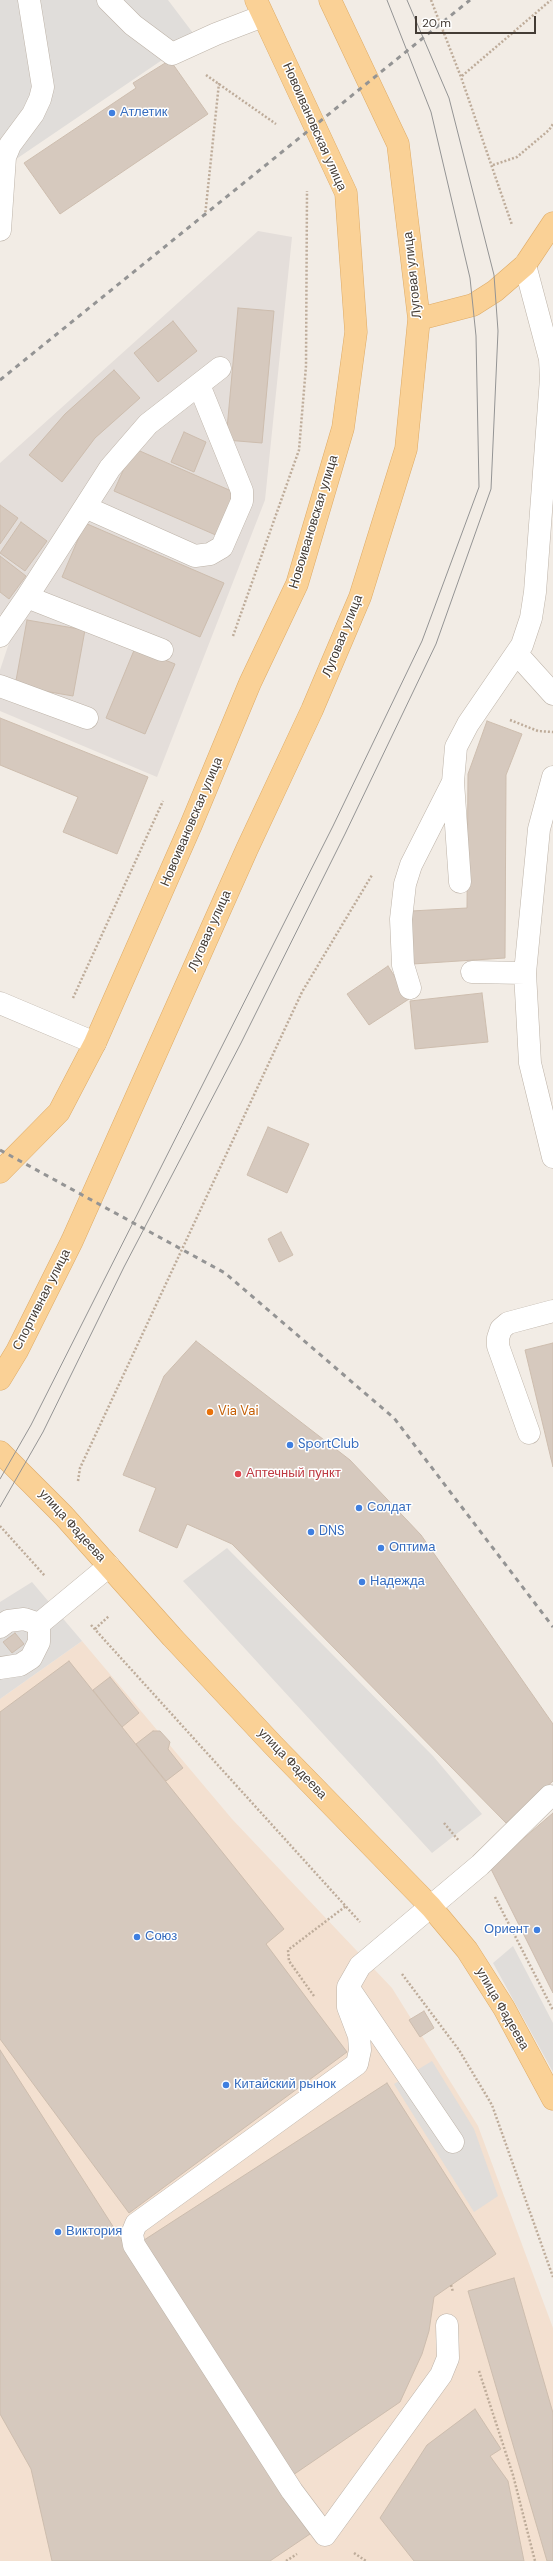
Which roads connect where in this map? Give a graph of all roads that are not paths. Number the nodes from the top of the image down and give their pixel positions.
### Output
1 (28, 0) edge
2 (108, 0) edge
3 (330, 0) edge
4 (260, 8) edge
5 (553, 223) edge
6 (0, 230) edge
7 (525, 266) junction
8 (419, 319) junction
9 (547, 323) edge
10 (220, 368) dead end
11 (199, 384) junction
12 (85, 507) junction
13 (27, 597) junction
14 (0, 636) edge
15 (162, 650) dead end
16 (518, 654) junction
17 (0, 686) edge
18 (553, 694) edge
19 (87, 718) dead end
20 (553, 777) edge
21 (453, 782) junction
22 (460, 882) dead end
23 (472, 972) dead end
24 (525, 973) junction
25 (410, 988) dead end
26 (0, 1003) edge
27 (95, 1043) junction
28 (553, 1157) edge
29 (0, 1172) edge
30 (72, 1241) joint
31 (553, 1311) edge
32 (0, 1379) edge
33 (528, 1433) dead end
34 (0, 1452) edge
35 (109, 1566) junction
36 (39, 1624) junction
37 (0, 1627) edge
38 (0, 1668) edge
39 (550, 1796) dead end
40 (431, 1907) junction
41 (348, 1987) junction
42 (553, 2099) edge
43 (453, 2142) dead end
44 (447, 2325) dead end

1 - 6 lane
2 - 4 lane
3 - 8 main road, Луговая улица
4 - 27 main road, Новоивановская улица
5 - 7 main road
7 - 8 main road
7 - 9 lane
8 - 30 main road, Луговая улица
9 - 16 lane
10 - 11 lane
11 - 12 lane
11 - 12 lane
12 - 13 lane
13 - 14 lane
13 - 15 lane
16 - 18 lane
16 - 21 lane
17 - 19 lane
20 - 24 lane
21 - 22 lane
21 - 25 lane
23 - 24 lane
24 - 28 lane
26 - 27 lane
27 - 29 main road, Новоивановская улица
30 - 32 main road, Спортивная улица
31 - 33 lane
34 - 35 main road, улица Фадеева
35 - 36 lane
35 - 40 main road, улица Фадеева
36 - 37 lane
36 - 38 lane
39 - 40 lane
40 - 41 lane
40 - 42 main road, улица Фадеева
41 - 43 lane
41 - 44 lane

